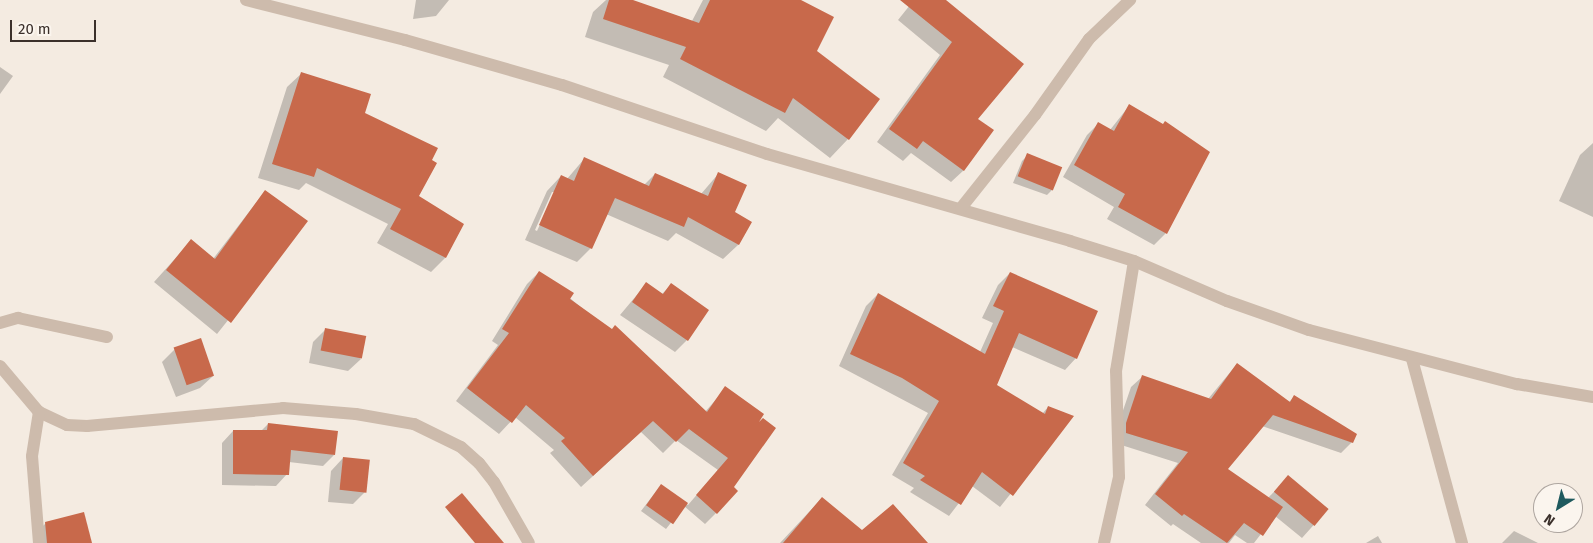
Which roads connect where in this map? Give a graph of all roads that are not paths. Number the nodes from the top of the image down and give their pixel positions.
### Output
1 (246, 0) edge
2 (1130, 0) edge
3 (961, 208) junction
4 (1134, 261) junction
5 (0, 323) edge
6 (107, 337) dead end
7 (1412, 359) junction
8 (0, 366) edge
9 (1593, 397) edge
10 (39, 412) junction
11 (39, 543) edge
12 (529, 543) edge
13 (1104, 543) edge
14 (1462, 543) edge

1 - 3 street
2 - 3 street
3 - 4 street
4 - 7 street
4 - 13 street
5 - 6 street
7 - 9 street
7 - 14 street
8 - 10 street
10 - 11 street
10 - 12 street

